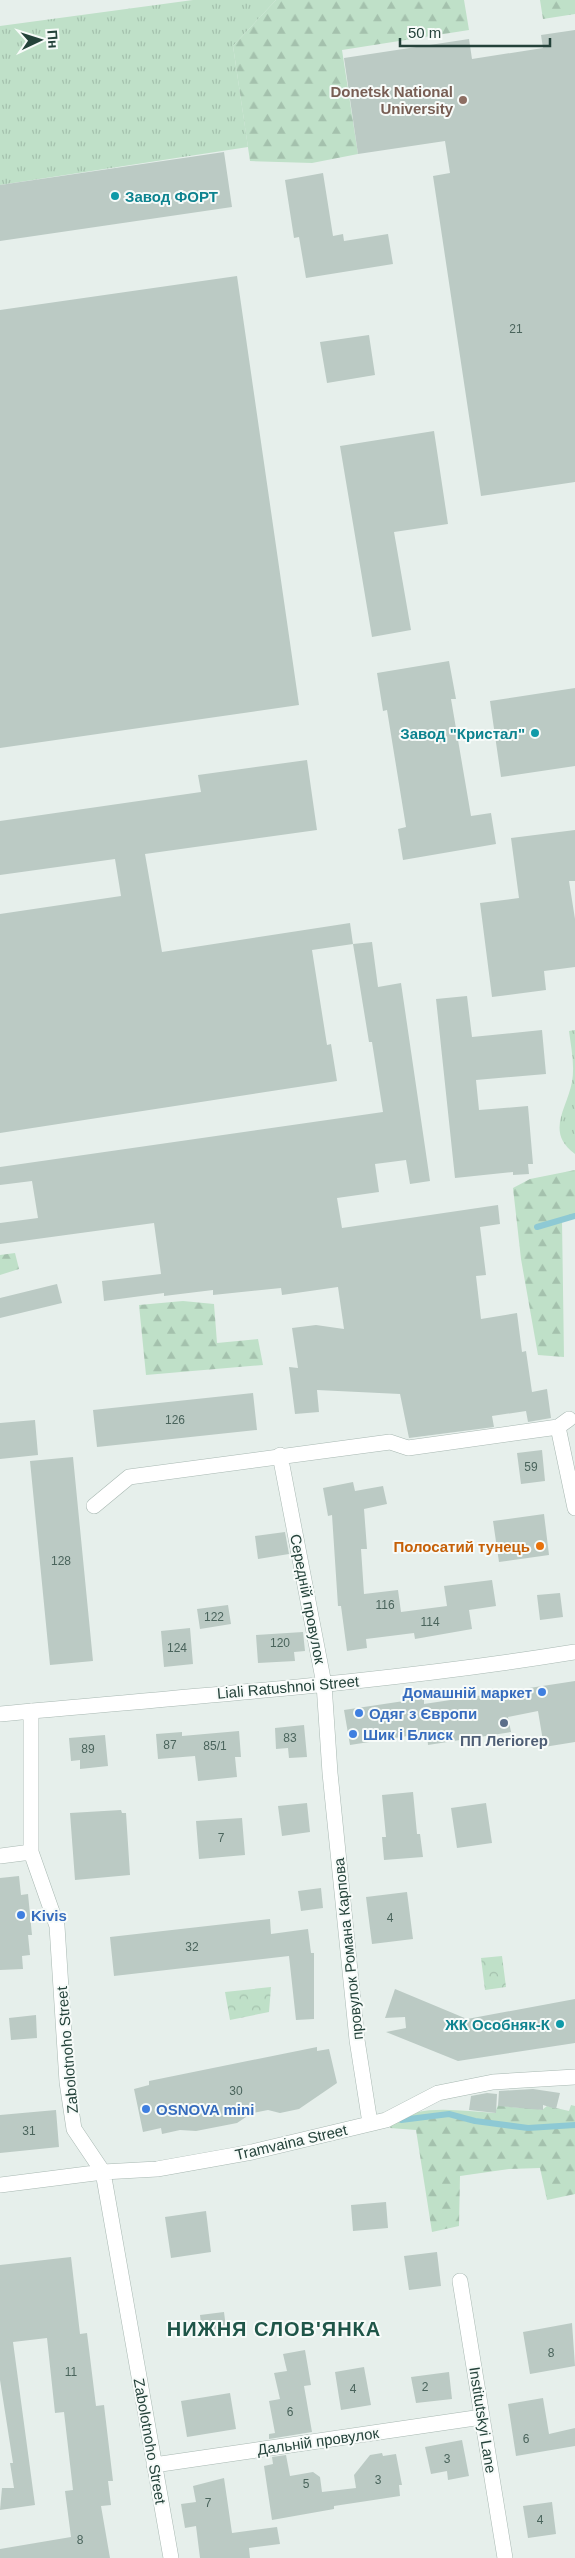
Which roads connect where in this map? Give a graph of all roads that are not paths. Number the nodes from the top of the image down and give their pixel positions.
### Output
1 (280, 1455) junction
2 (94, 1506) dead end
3 (575, 1508) edge
4 (575, 1652) edge
5 (324, 1684) junction
6 (31, 1711) junction
7 (0, 1714) edge
8 (330, 1773) joint
9 (30, 1852) junction
10 (0, 1856) edge
11 (575, 2077) edge
12 (370, 2123) junction
13 (103, 2172) junction
14 (0, 2185) edge
15 (460, 2281) dead end
16 (482, 2417) junction
17 (154, 2465) junction
18 (170, 2558) edge
19 (505, 2558) edge

1 - 2 street
1 - 3 street
1 - 5 street, Середній провулок
4 - 5 street, Liali Ratushnoi Street
5 - 6 street, Liali Ratushnoi Street
5 - 8 street, Середній провулок
6 - 7 street, Liali Ratushnoi Street
6 - 9 street, Zabolotnoho Street
8 - 12 street, провулок Романа Карпова
9 - 10 street
9 - 13 street, Zabolotnoho Street
11 - 12 street, Tramvaina Street
12 - 13 street, Tramvaina Street
13 - 14 street, Tramvaina Street
13 - 17 street, Zabolotnoho Street
15 - 16 street, Institutskyi Lane
16 - 17 street, Дальній провулок
16 - 19 street, Institutskyi Lane
17 - 18 street, Zabolotnoho Street

